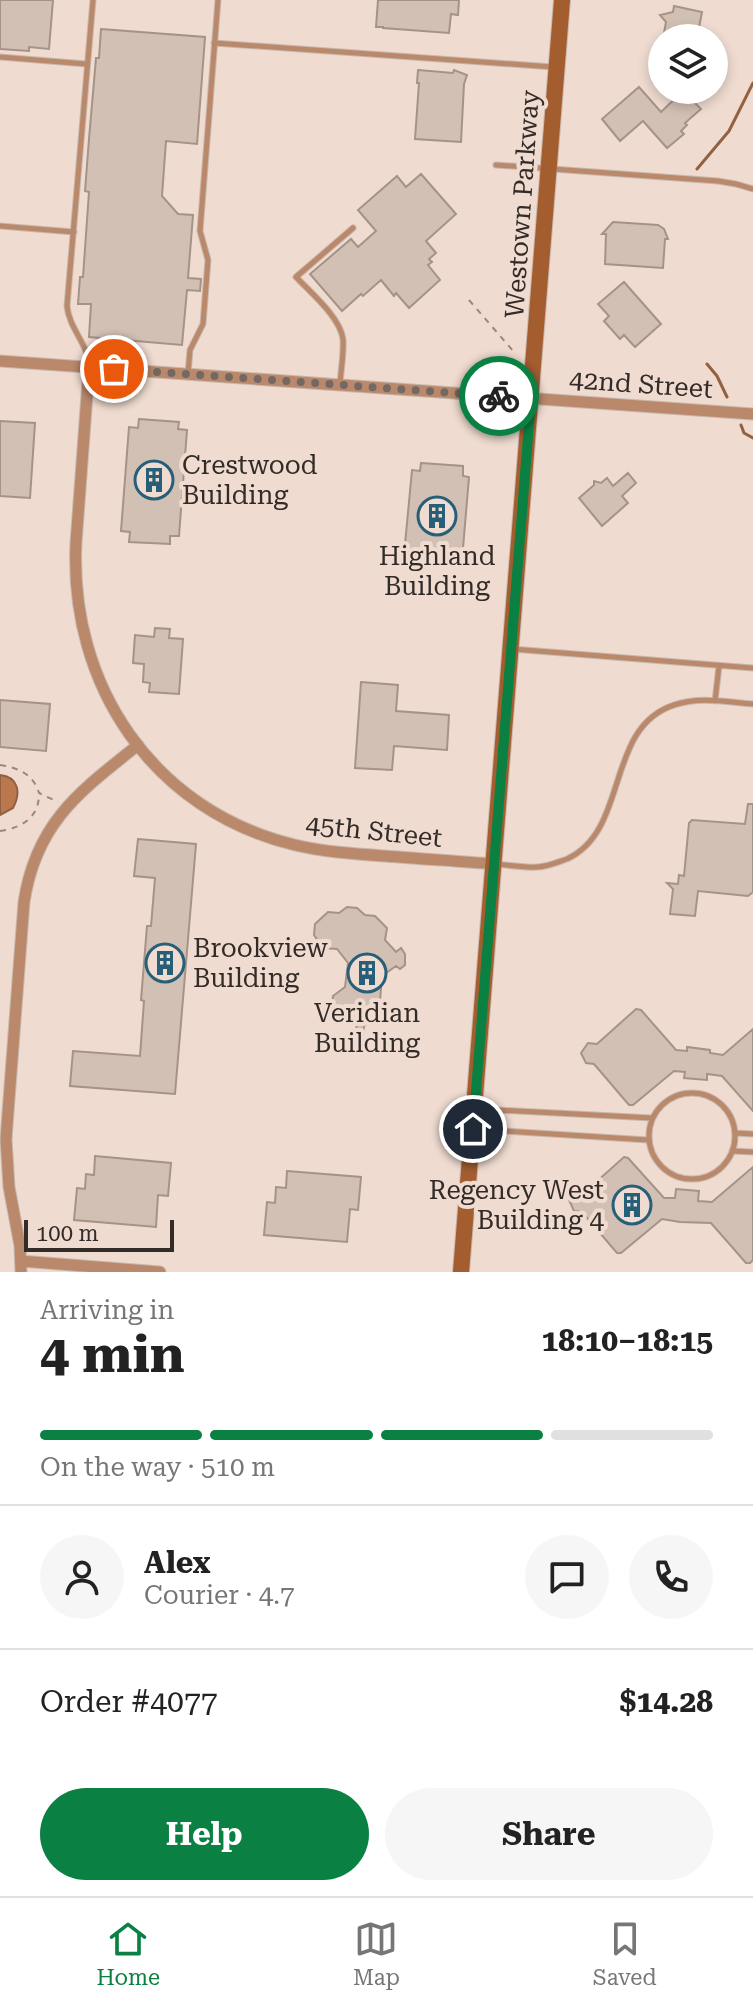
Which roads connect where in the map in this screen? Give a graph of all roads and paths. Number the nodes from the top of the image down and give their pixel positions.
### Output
1 (93, 0) edge
2 (218, 0) edge
3 (562, 0) edge
4 (214, 43) junction
5 (0, 57) edge
6 (86, 64) junction
7 (557, 67) junction
8 (496, 165) dead end
9 (549, 169) junction
10 (753, 189) edge
11 (0, 226) edge
12 (353, 228) dead end
13 (74, 232) junction
14 (469, 300) dead end
15 (514, 352) dead end
16 (0, 361) edge
17 (89, 368) junction
18 (188, 374) junction
19 (340, 385) junction
20 (531, 399) junction
21 (753, 414) edge
22 (511, 649) junction
23 (719, 665) junction
24 (753, 668) edge
25 (715, 701) junction
26 (753, 704) edge
27 (138, 745) junction
28 (0, 765) edge
29 (39, 793) junction
30 (65, 807) junction
31 (0, 831) edge
32 (494, 864) junction
33 (5, 1092) edge
34 (474, 1109) junction
35 (652, 1118) junction
36 (473, 1129) junction
37 (735, 1133) junction
38 (753, 1134) edge
39 (648, 1140) junction
40 (732, 1151) junction
41 (753, 1152) edge
42 (21, 1267) edge
43 (160, 1272) edge
44 (461, 1272) edge

1 - 6 lane
2 - 4 lane
3 - 7 street, Westown Parkway
4 - 7 lane
4 - 18 lane
5 - 6 lane
6 - 13 lane
7 - 9 street, Westown Parkway
8 - 9 lane
9 - 10 lane
9 - 20 street, Westown Parkway
11 - 13 lane
12 - 19 lane
13 - 17 lane
14 - 15 path
16 - 17 street, 42nd Street
17 - 18 street, 42nd Street
17 - 27 street, 45th Street
18 - 19 street, 42nd Street
19 - 20 street, 42nd Street
20 - 21 street, 42nd Street
20 - 22 street, Westown Parkway
22 - 23 lane
22 - 32 street, Westown Parkway
23 - 24 lane
23 - 25 lane
25 - 26 lane
25 - 32 lane
27 - 30 street
27 - 32 street, 45th Street
28 - 29 path
29 - 30 path
29 - 31 path
30 - 33 street
32 - 34 street, Westown Parkway
33 - 42 street
34 - 35 lane
34 - 36 street, Westown Parkway
35 - 37 lane
35 - 39 lane
36 - 39 lane
36 - 44 street, Westown Parkway
37 - 38 lane
37 - 40 lane
39 - 40 lane
40 - 41 lane
42 - 43 street

